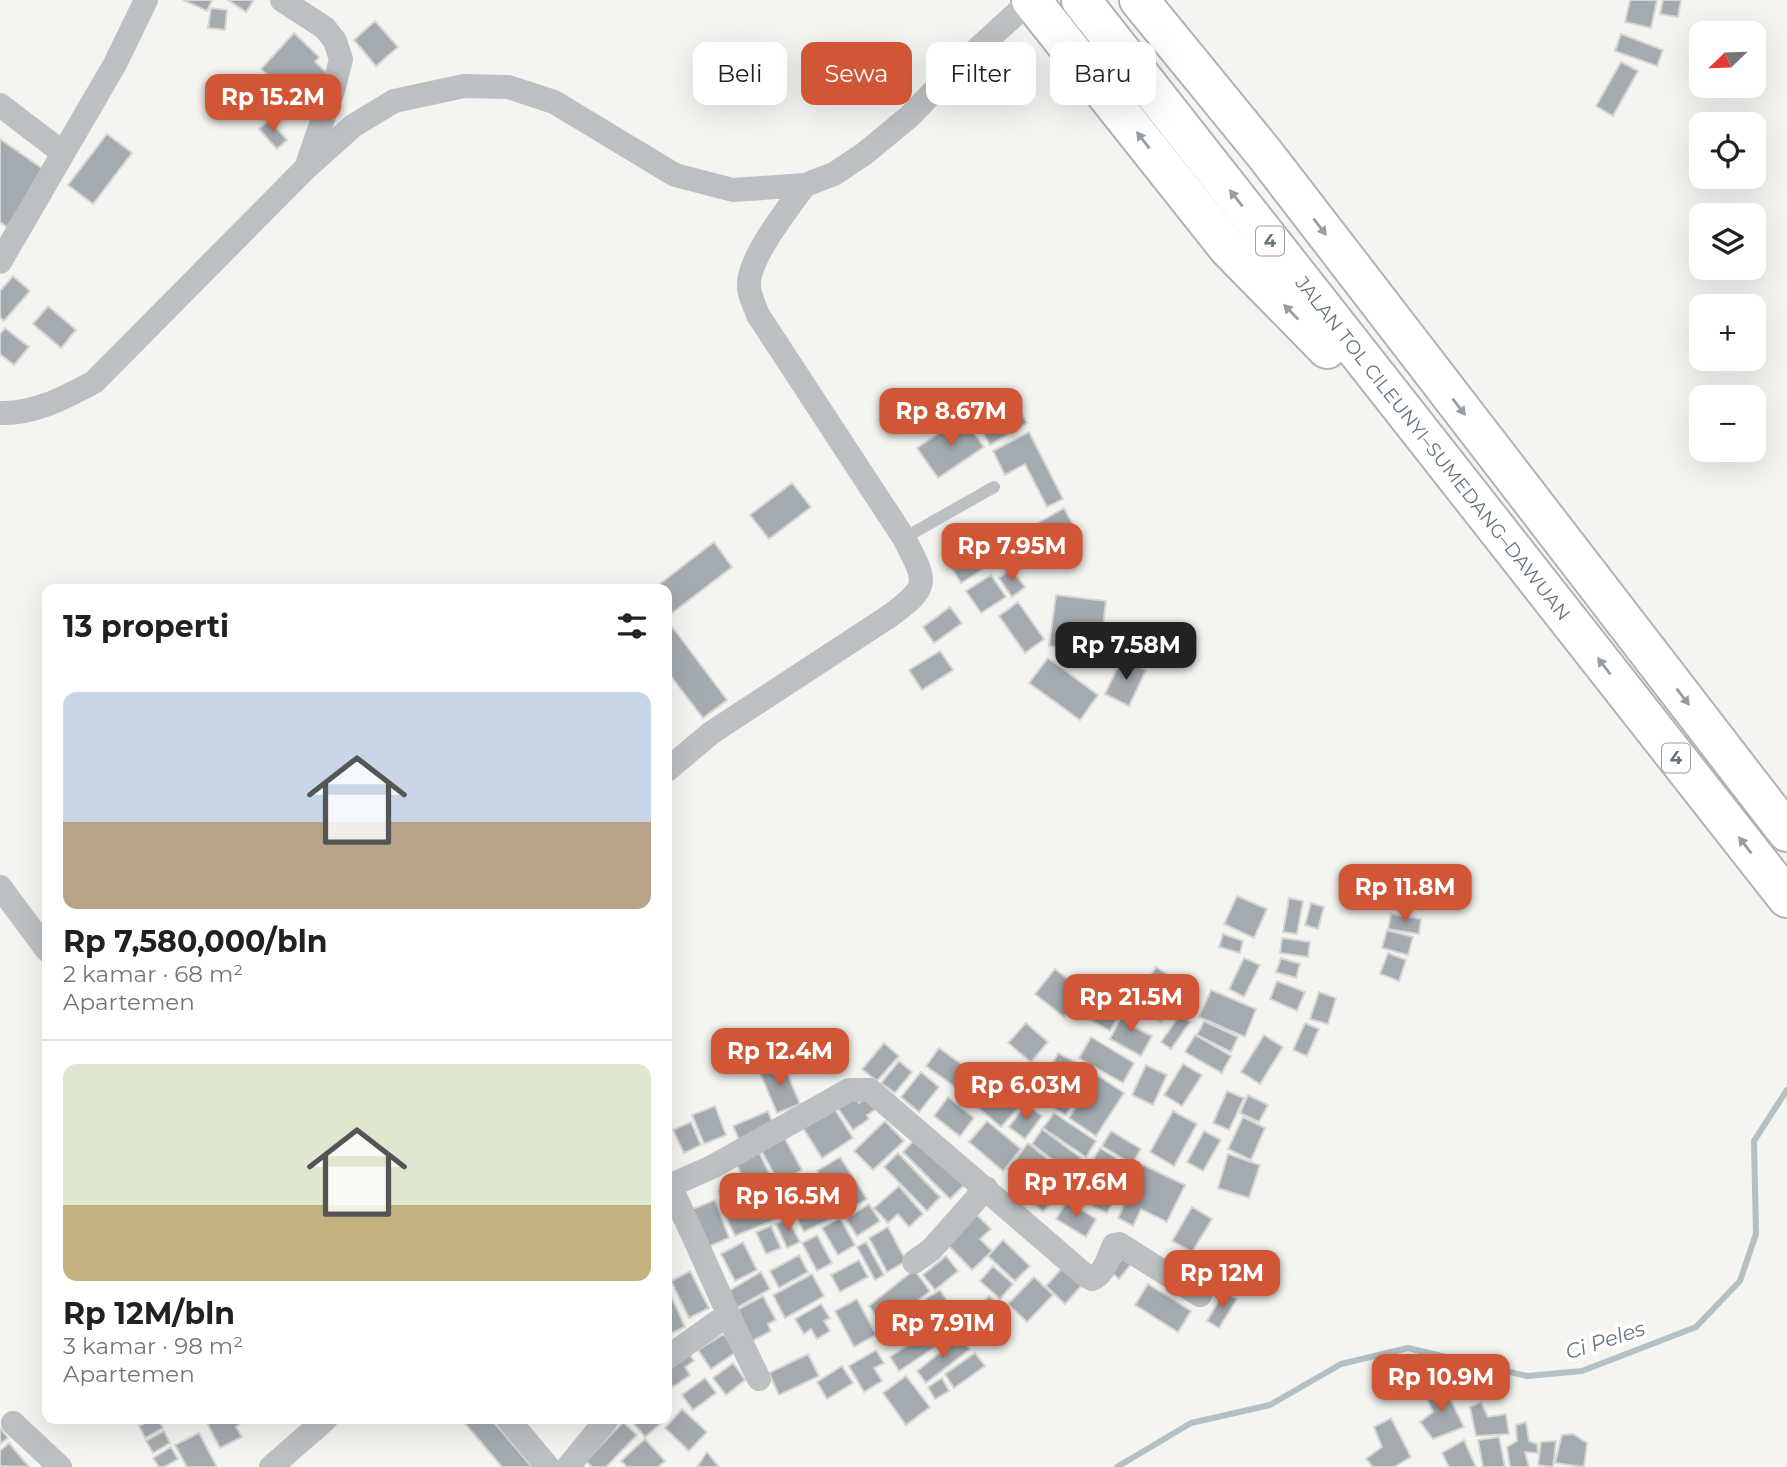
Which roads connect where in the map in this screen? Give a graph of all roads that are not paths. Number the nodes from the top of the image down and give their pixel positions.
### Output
1 (146, 0) edge
2 (282, 0) edge
3 (1031, 0) edge
4 (1081, 0) edge
5 (1139, 0) edge
6 (1158, 0) edge
7 (0, 105) edge
8 (63, 153) junction
9 (1264, 153) junction
10 (306, 168) junction
11 (805, 186) junction
12 (0, 262) edge
13 (0, 413) edge
14 (1459, 483) junction
15 (994, 487) dead end
16 (904, 538) junction
17 (672, 765) edge
18 (1787, 832) edge
19 (0, 887) edge
20 (1787, 898) edge
21 (42, 943) edge
22 (672, 1184) edge
23 (986, 1188) junction
24 (672, 1194) edge
25 (914, 1262) dead end
26 (1200, 1295) dead end
27 (727, 1315) junction
28 (672, 1354) edge
29 (759, 1379) dead end
30 (13, 1423) dead end
31 (320, 1424) edge
32 (512, 1424) edge
33 (603, 1424) edge
34 (60, 1467) edge
35 (271, 1467) edge
36 (548, 1467) edge
37 (568, 1467) edge

1 - 8 street
2 - 10 street
3 - 11 street
14 -> 3 highway
14 -> 4 highway, JALAN TOL CILEUNYI–SUMEDANG–DAWUAN / 4
5 - 9 highway, 4
6 - 9 highway
7 - 8 street
8 - 12 street
9 -> 18 highway, 4
10 - 11 street
10 - 13 street
11 - 16 street
20 -> 14 highway, JALAN TOL CILEUNYI–SUMEDANG–DAWUAN / 4
15 - 16 lane
16 - 17 street
19 - 21 street
22 - 23 street
23 - 25 street
23 - 26 street
24 - 27 street
27 - 28 street
27 - 29 street
30 - 34 street
31 - 35 street
32 - 36 street
33 - 37 street

